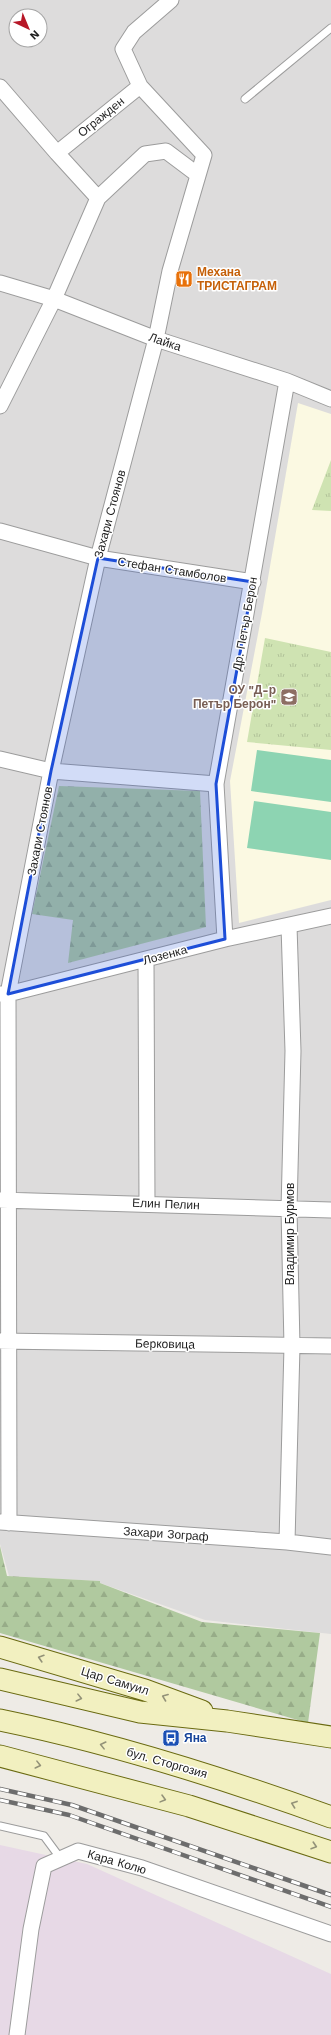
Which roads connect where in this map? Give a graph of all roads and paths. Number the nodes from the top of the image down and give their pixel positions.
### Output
1 (171, 0) edge
2 (331, 28) edge
3 (140, 86) junction
4 (0, 87) edge
5 (245, 99) dead end
6 (57, 153) junction
7 (198, 175) junction
8 (98, 198) junction
9 (0, 283) edge
10 (54, 299) junction
11 (156, 339) junction
12 (287, 381) junction
13 (331, 399) edge
14 (0, 406) edge
15 (0, 531) edge
16 (98, 558) junction
17 (252, 582) junction
18 (0, 759) edge
19 (51, 771) junction
20 (216, 784) junction
21 (331, 916) edge
22 (289, 926) junction
23 (225, 939) junction
24 (146, 960) junction
25 (4, 994) edge
26 (4, 1200) edge
27 (147, 1204) junction
28 (289, 1209) junction
29 (331, 1210) edge
30 (4, 1341) edge
31 (292, 1346) junction
32 (331, 1346) edge
33 (4, 1523) edge
34 (288, 1542) junction
35 (331, 1547) edge
36 (0, 1647) edge
37 (0, 1679) edge
38 (0, 1720) edge
39 (227, 1721) junction
40 (331, 1738) edge
41 (0, 1756) edge
42 (331, 1817) edge
43 (0, 1826) edge
44 (331, 1852) edge
45 (61, 1859) junction
46 (331, 1934) edge
47 (17, 2035) edge

1 - 3 street
2 - 5 lane
3 - 6 street, Огражден
3 - 7 street, Захари Стоянов
4 - 6 street
6 - 8 street
7 - 8 street
7 - 11 street, Захари Стоянов
8 - 10 street
9 - 10 street, Лайка
10 - 11 street, Лайка
10 - 14 street
11 - 12 street, Лайка
11 - 16 street, Захари Стоянов
12 - 13 street, Лайка
12 - 17 street, Др. Петър Берон
15 - 16 street, Стефан Стамболов
16 - 17 street, Стефан Стамболов
16 - 19 street, Захари Стоянов
17 - 20 street, Др. Петър Берон
18 - 19 street
19 - 20 street
19 - 25 street, Захари Стоянов
20 - 23 street, Др. Петър Берон
21 - 22 street, Лозенка
22 - 23 street, Лозенка
22 - 28 street, Владимир Бурмов
23 - 24 street, Лозенка
24 - 25 street, Лозенка
24 - 27 street
25 - 26 street, Захари Стоянов
26 - 27 street, Елин Пелин
26 - 30 street, Захари Стоянов
27 - 28 street, Елин Пелин
28 - 29 street, Елин Пелин
28 - 31 street, Владимир Бурмов
30 - 31 street, Берковица
30 - 33 street, Захари Стоянов
31 - 32 street, Берковица
31 - 34 street, Владимир Бурмов
33 - 34 street, Захари Зограф
34 - 35 street, Захари Зограф
39 -> 36 main road, Цар Самуил
37 -> 39 main road, Цар Самуил
42 -> 38 main road, бул. Сторгозия
39 - 40 main road, Цар Самуил
41 -> 44 main road
43 - 45 lane
45 - 46 street, Кара Колю
45 - 47 street, Кара Колю

